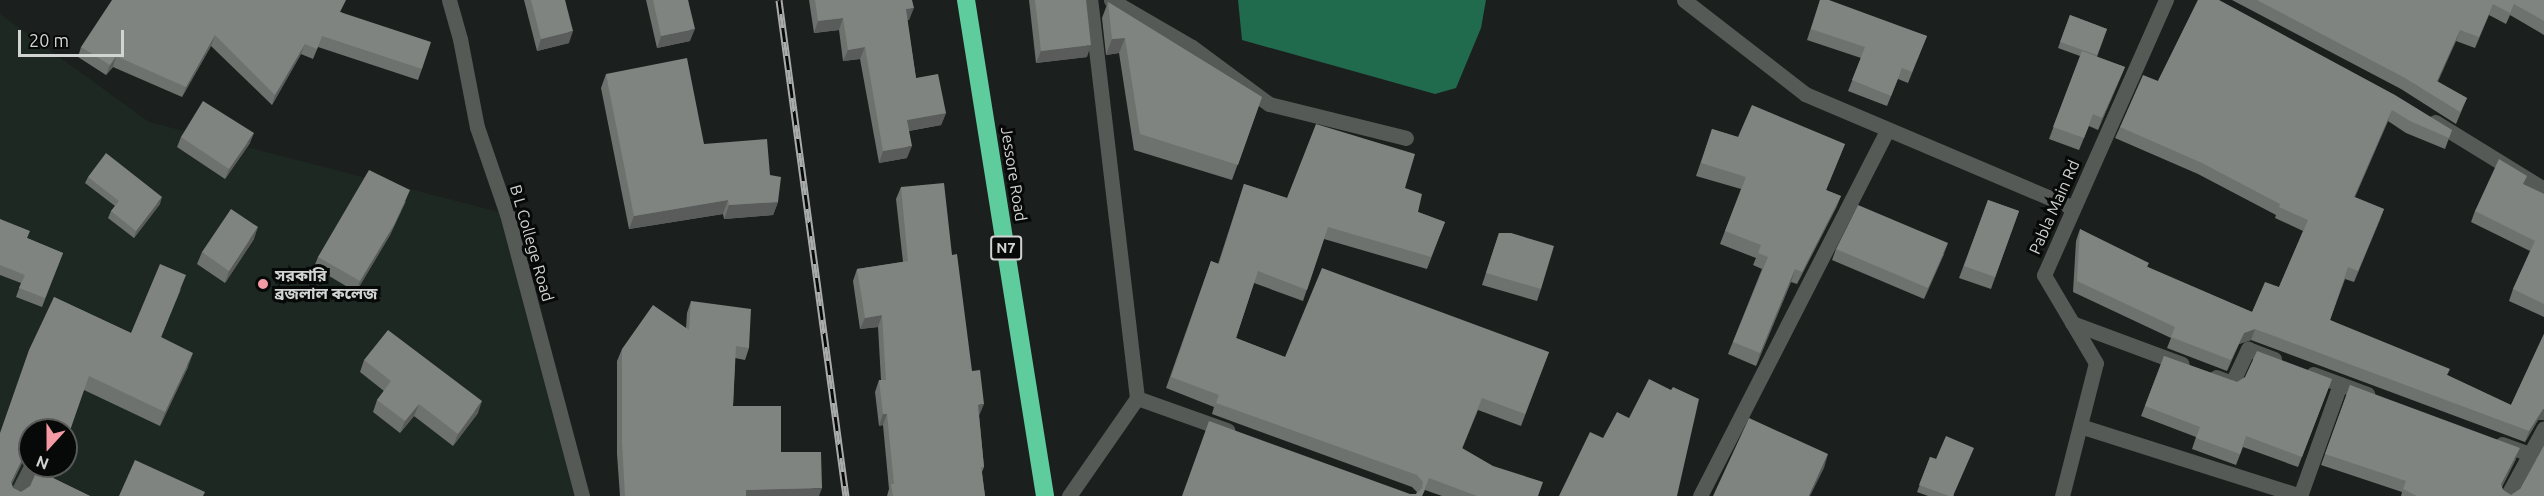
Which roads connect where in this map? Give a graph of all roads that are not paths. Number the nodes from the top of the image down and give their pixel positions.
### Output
1 (449, 0) edge
2 (966, 0) edge
3 (1090, 0) edge
4 (1111, 0) edge
5 (1684, 0) edge
6 (2166, 0) edge
7 (2426, 116) edge
8 (1887, 130) junction
9 (1406, 138) dead end
10 (2544, 189) edge
11 (2073, 208) junction
12 (2072, 323) junction
13 (2340, 384) junction
14 (1137, 398) junction
15 (2385, 400) edge
16 (2080, 426) junction
17 (2544, 428) edge
18 (1246, 437) edge
19 (2485, 438) edge
20 (2530, 454) junction
21 (25, 478) edge
22 (16, 496) edge
23 (582, 496) edge
24 (1045, 496) edge
25 (1069, 496) edge
26 (1700, 496) edge
27 (2062, 496) edge
28 (2301, 496) edge
29 (2507, 496) edge

1 - 23 street, B L College Road
2 - 24 highway, Jessore Road / N7
3 - 14 street
4 - 9 street
5 - 8 street
6 - 11 street, Pabla Main Rd
7 - 10 street
8 - 11 street
8 - 26 street
11 - 12 street, Pabla Main Rd
12 - 13 street
12 - 16 street, Pabla Main Rd
13 - 15 street
13 - 28 street
14 - 18 street
14 - 25 street
16 - 27 street, Pabla Main Rd
16 - 28 street
17 - 20 street
19 - 20 street
20 - 29 street
21 - 22 street

